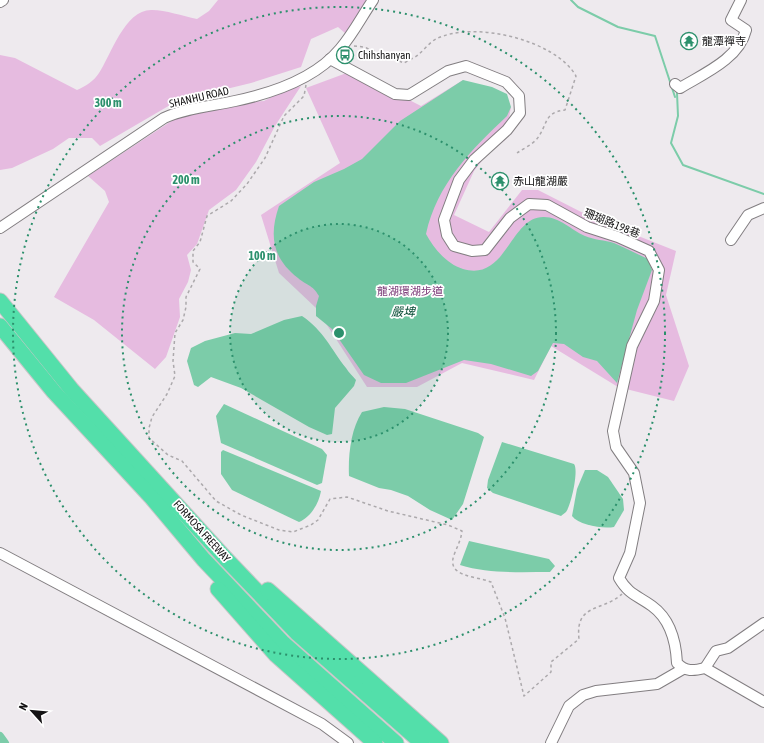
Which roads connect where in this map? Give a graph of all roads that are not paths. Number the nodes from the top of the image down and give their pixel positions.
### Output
1 (2, 0) edge
2 (373, 0) edge
3 (741, 0) edge
4 (0, 2) edge
5 (330, 59) junction
6 (675, 84) dead end
7 (764, 208) edge
8 (0, 228) edge
9 (731, 240) dead end
10 (0, 301) edge
11 (0, 326) edge
12 (152, 498) junction
13 (184, 511) junction
14 (0, 553) edge
15 (764, 623) edge
16 (705, 668) junction
17 (683, 669) junction
18 (764, 702) edge
19 (348, 743) edge
20 (374, 743) edge
21 (396, 743) edge
22 (422, 743) edge
23 (441, 743) edge
24 (551, 743) edge

1 - 4 street
2 - 5 street, SHANHU ROAD
3 - 6 street
5 - 8 street, SHANHU ROAD
5 - 17 street, 珊瑚路198巷
7 - 9 street
10 - 13 highway, FORMOSA FREEWAY
11 - 12 highway, FORMOSA FREEWAY
12 - 20 highway
12 - 21 highway, FORMOSA FREEWAY
13 - 22 highway, FORMOSA FREEWAY
13 - 23 highway
14 - 19 street
15 - 16 street
16 - 17 street
16 - 18 street
17 - 24 street

